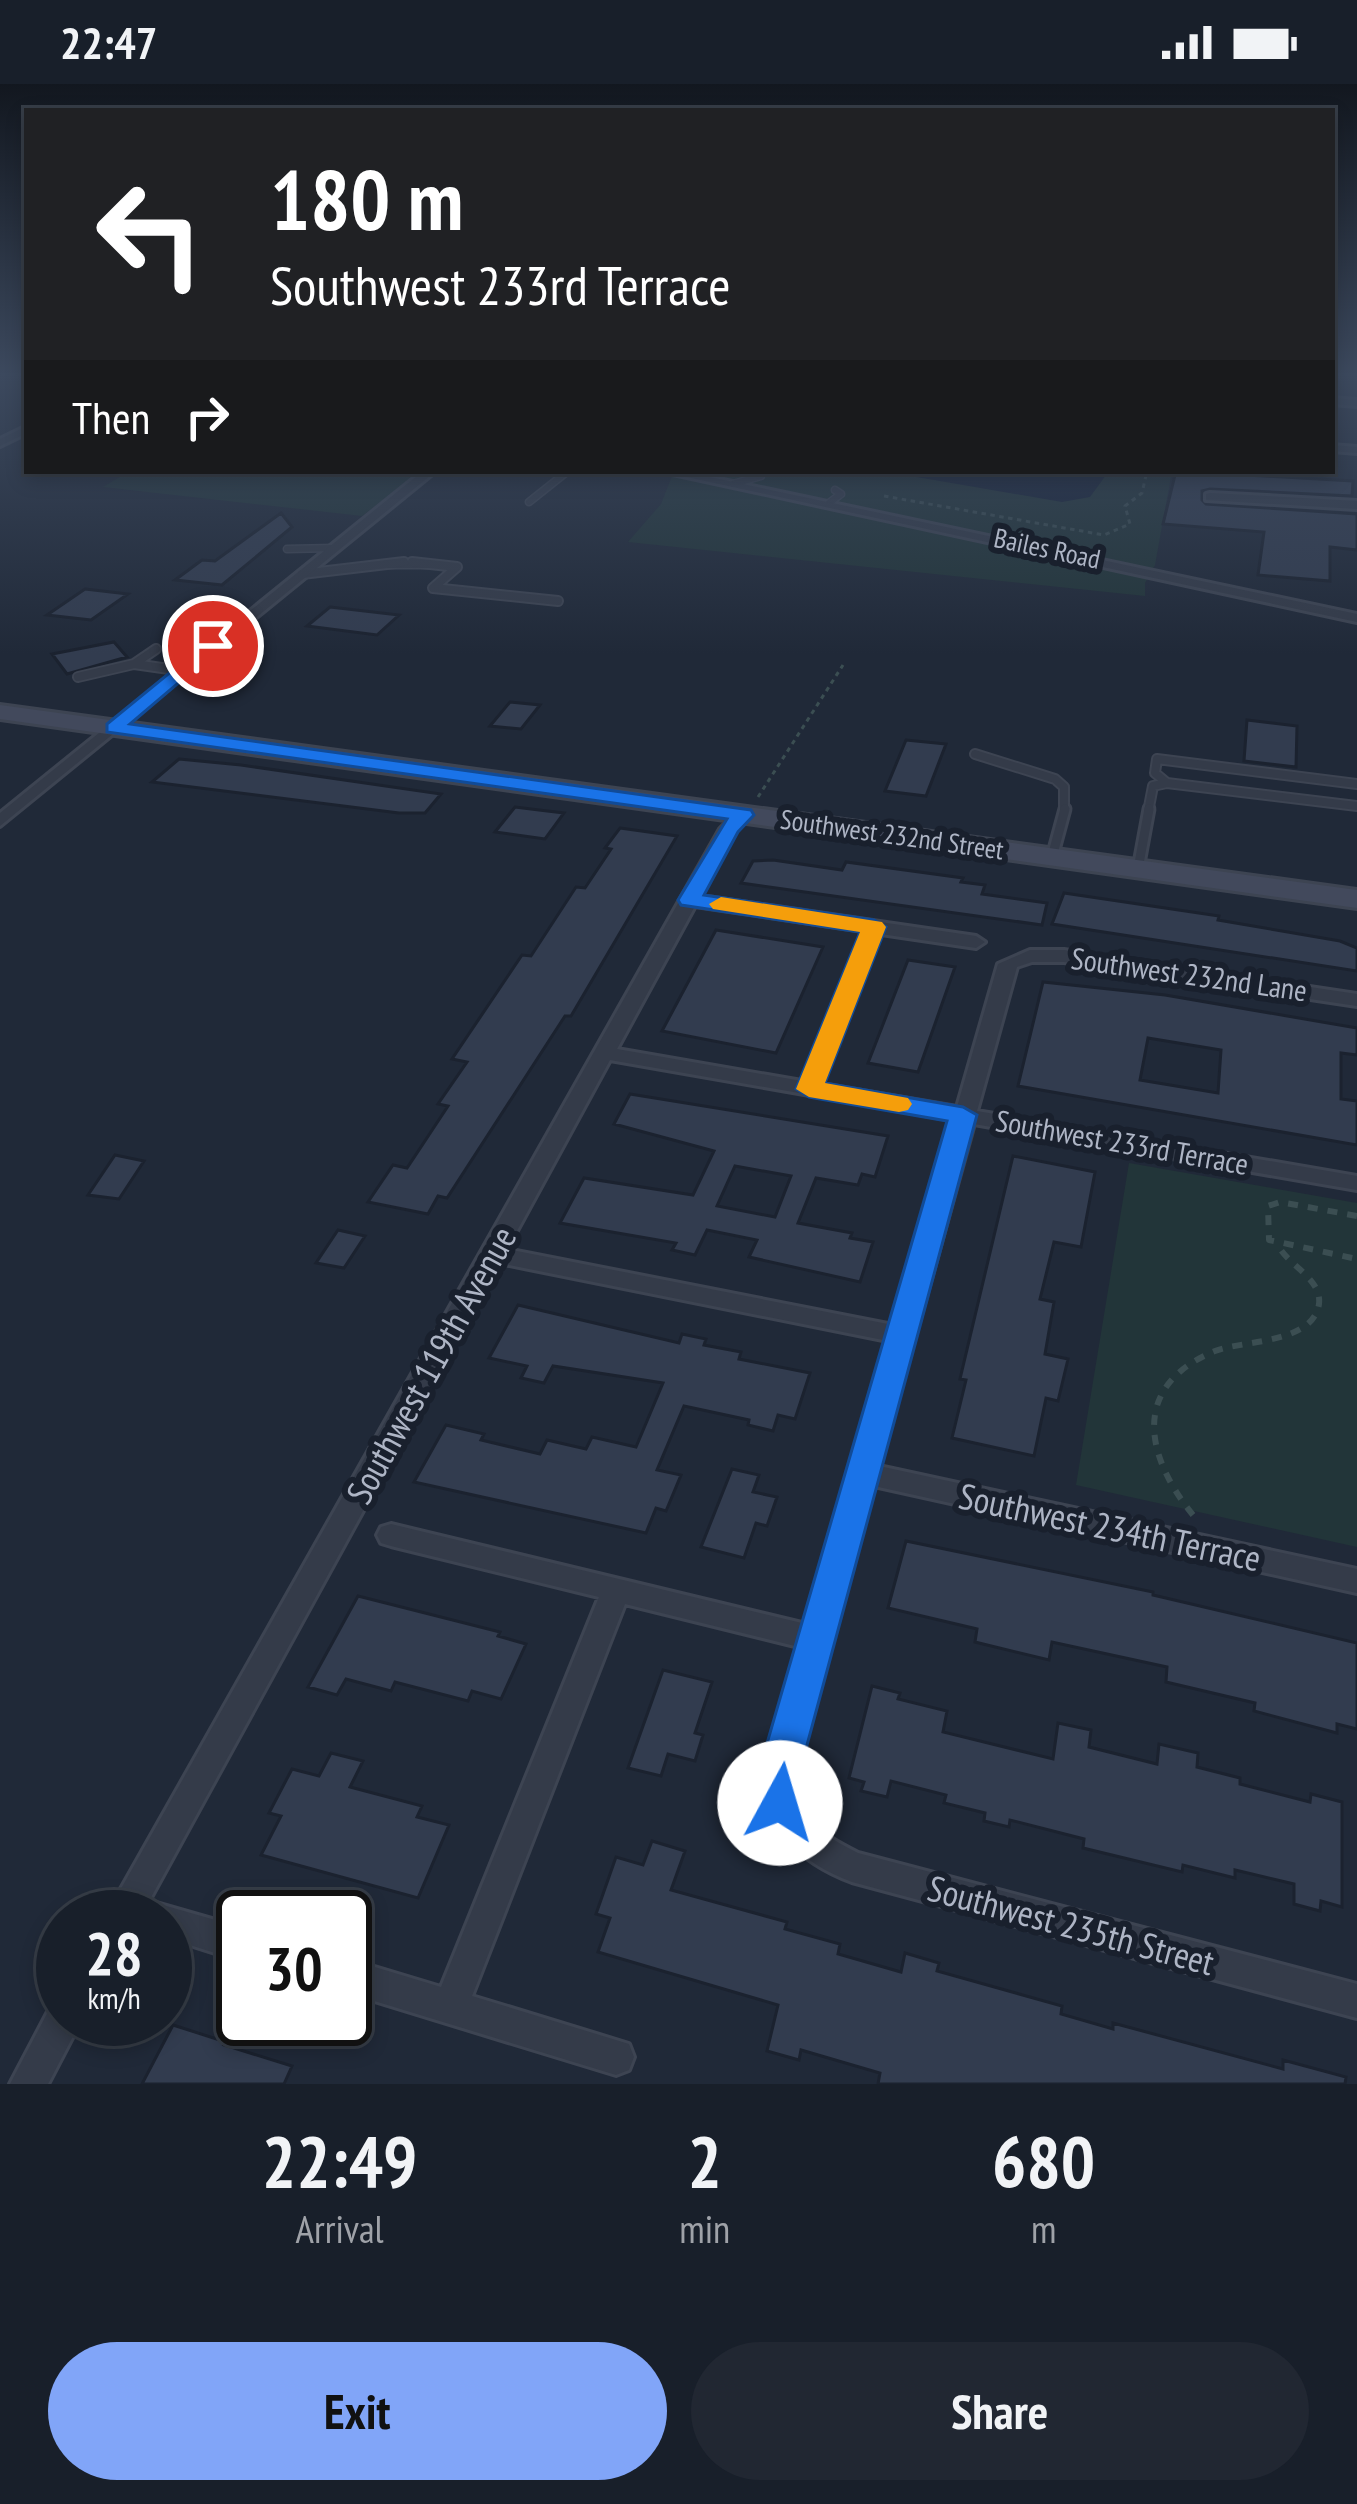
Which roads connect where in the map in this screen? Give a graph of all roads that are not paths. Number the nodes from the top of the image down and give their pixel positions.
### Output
1 (426, 474) edge
2 (564, 474) edge
3 (681, 474) edge
4 (761, 476) dead end
5 (733, 484) junction
6 (1210, 497) dead end
7 (530, 502) dead end
8 (1357, 505) edge
9 (334, 548) junction
10 (286, 549) dead end
11 (302, 574) junction
12 (558, 601) dead end
13 (1357, 617) edge
14 (156, 649) dead end
15 (134, 664) junction
16 (183, 671) junction
17 (78, 676) dead end
18 (0, 712) edge
19 (114, 728) junction
20 (975, 754) dead end
21 (1167, 782) junction
22 (1357, 784) edge
23 (1357, 806) edge
24 (743, 815) junction
25 (0, 821) edge
26 (1052, 857) junction
27 (1138, 869) junction
28 (1357, 899) edge
29 (689, 900) junction
30 (874, 927) junction
31 (976, 942) dead end
32 (1357, 1000) edge
33 (603, 1053) junction
34 (809, 1089) junction
35 (963, 1115) junction
36 (1357, 1183) edge
37 (494, 1254) junction
38 (902, 1335) junction
39 (862, 1473) junction
40 (392, 1534) dead end
41 (1357, 1581) edge
42 (616, 1590) junction
43 (816, 1640) junction
44 (146, 1890) edge
45 (372, 1983) edge
46 (1357, 2001) edge
47 (450, 2007) junction
48 (49, 2046) edge
49 (616, 2057) dead end
50 (28, 2084) edge

1 - 9 street
2 - 7 lane
3 - 5 street, Bailes Road
4 - 5 lane
5 - 13 street, Bailes Road
6 - 8 street
9 - 10 lane
9 - 11 street
11 - 12 lane
11 - 16 street
14 - 15 lane
15 - 16 lane
15 - 17 lane
16 - 19 street
18 - 19 street, Southwest 232nd Street
19 - 24 street, Southwest 232nd Street
19 - 25 street
20 - 26 lane
21 - 22 lane
21 - 23 lane
21 - 27 lane
24 - 26 street, Southwest 232nd Street
24 - 29 street, Southwest 119th Avenue
26 - 27 street, Southwest 232nd Street
27 - 28 street, Southwest 232nd Street
29 - 30 street
29 - 33 street, Southwest 119th Avenue
30 - 31 street
30 - 34 street
32 - 35 street, Southwest 232nd Lane
33 - 34 street, Southwest 233rd Terrace
33 - 37 street, Southwest 119th Avenue
34 - 35 street, Southwest 233rd Terrace
35 - 36 street, Southwest 233rd Terrace
35 - 38 street
37 - 38 street
37 - 44 street, Southwest 119th Avenue
38 - 39 street
39 - 41 street, Southwest 234th Terrace
39 - 43 street
40 - 42 street
42 - 43 street
42 - 47 street
43 - 46 street, Southwest 235th Street
45 - 47 street
47 - 49 street
48 - 50 street

